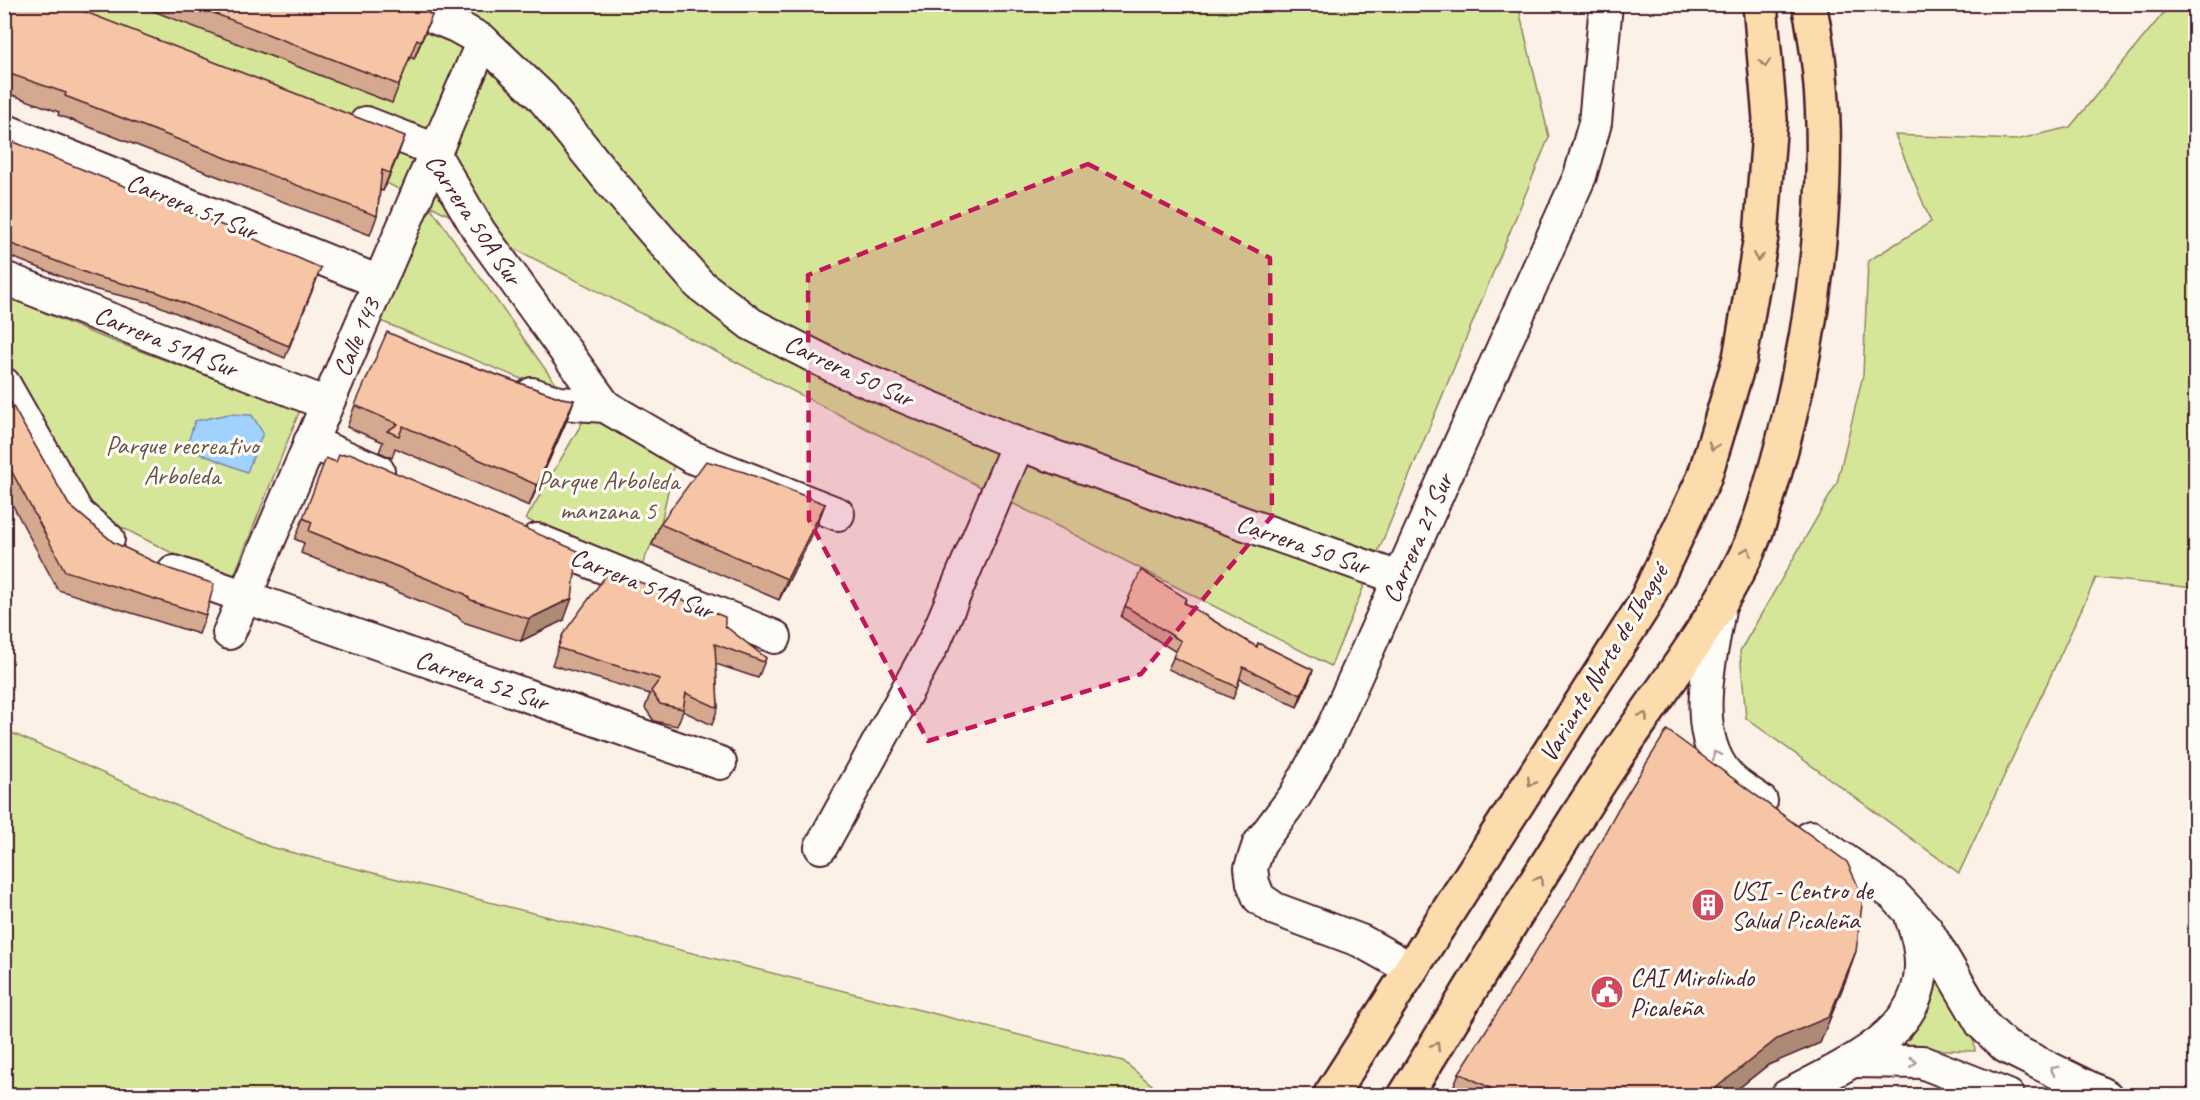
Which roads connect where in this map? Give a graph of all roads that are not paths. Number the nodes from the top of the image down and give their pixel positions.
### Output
1 (402, 4) edge
2 (1606, 4) edge
3 (1760, 4) edge
4 (1809, 4) edge
5 (483, 40) junction
6 (340, 112) edge
7 (4, 130) edge
8 (434, 154) junction
9 (4, 278) edge
10 (379, 282) junction
11 (360, 327) junction
12 (392, 340) edge
13 (4, 384) edge
14 (507, 384) edge
15 (327, 404) junction
16 (605, 406) junction
17 (310, 442) junction
18 (1018, 444) junction
19 (408, 484) edge
20 (838, 514) dead end
21 (506, 526) edge
22 (1399, 578) junction
23 (244, 596) junction
24 (1720, 603) junction
25 (229, 633) dead end
26 (775, 637) dead end
27 (720, 763) dead end
28 (821, 847) dead end
29 (1907, 909) junction
30 (1411, 969) junction
31 (2006, 1047) junction
32 (1854, 1061) junction
33 (1980, 1082) junction
34 (1330, 1095) edge
35 (1405, 1095) edge
36 (1787, 1095) edge
37 (2008, 1095) edge
38 (2106, 1095) edge

1 - 5 street, Carrera 50 Sur
2 - 22 street, Carrera 21 Sur
3 -> 30 highway, Variante Norte de Ibagué
24 -> 4 highway
5 - 8 street, Calle 143
5 - 18 street, Carrera 50 Sur
6 - 8 street, Carrera 50A Sur
7 - 10 street, Carrera 51 Sur
8 - 10 street, Calle 143
8 - 16 street, Carrera 50A Sur
9 - 15 street, Carrera 51A Sur
10 - 11 street, Calle 143
11 - 12 street
11 - 15 street, Calle 143
13 - 23 street, Carrera 52 Sur
14 - 16 street
15 - 17 street, Calle 143
16 - 20 street
17 - 19 street
17 - 23 street, Calle 143
18 - 22 street, Carrera 50 Sur
18 - 28 street
21 - 26 street, Carrera 51A Sur
22 - 30 street, Carrera 21 Sur
23 - 25 street, Calle 143
23 - 27 street, Carrera 52 Sur
29 -> 24 street
35 -> 24 highway
29 - 31 street
29 - 32 street
30 - 34 highway, Variante Norte de Ibagué
31 - 33 street
38 -> 31 street
32 -> 33 street
32 - 36 street
33 - 37 street

